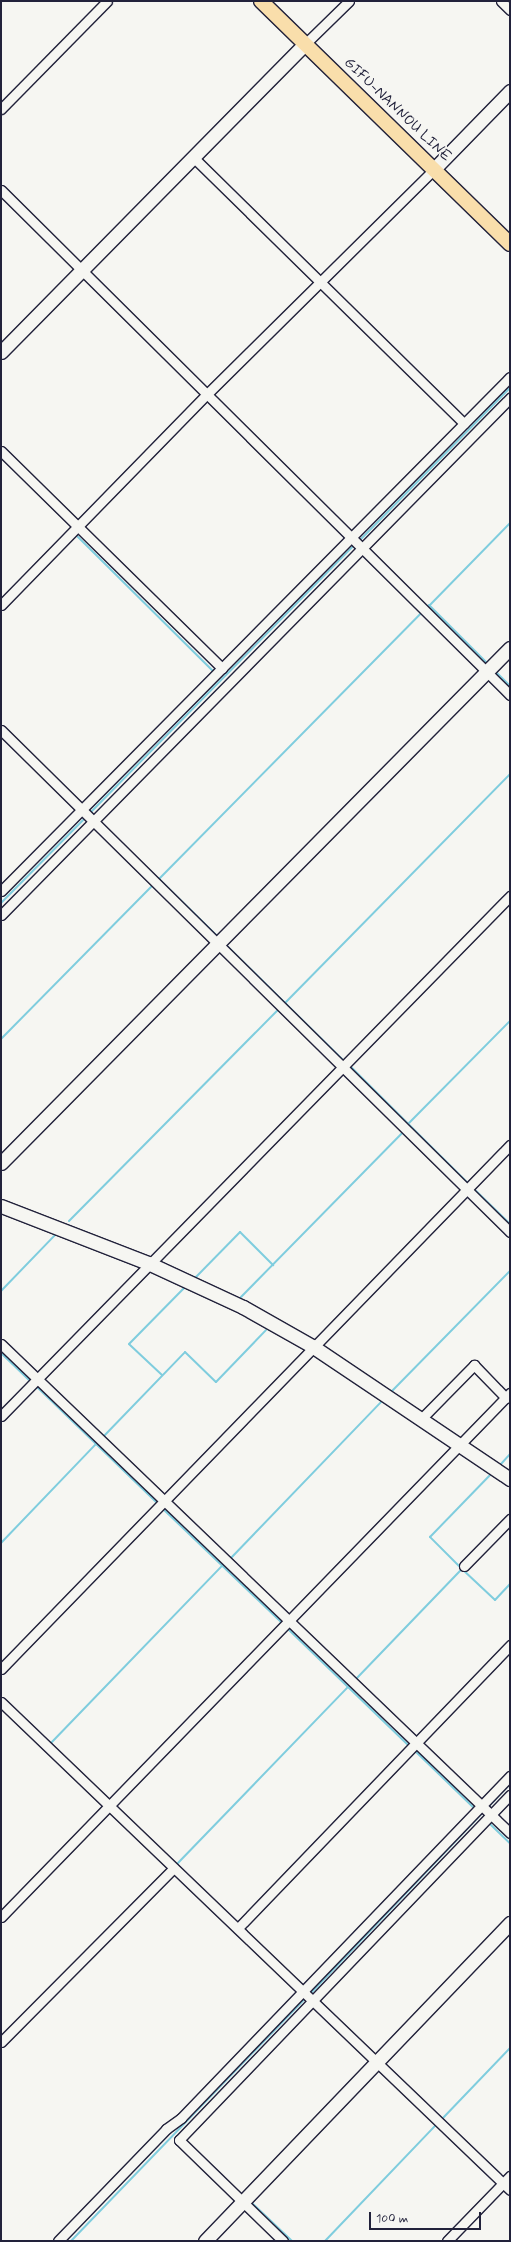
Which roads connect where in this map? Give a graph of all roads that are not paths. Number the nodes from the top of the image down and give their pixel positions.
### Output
1 (107, 1) edge
2 (261, 1) edge
3 (350, 1) edge
4 (501, 1) edge
5 (510, 10) edge
6 (304, 45) junction
7 (510, 90) edge
8 (1, 109) edge
9 (193, 157) junction
10 (434, 169) junction
11 (1, 190) edge
12 (510, 244) edge
13 (82, 270) junction
14 (321, 282) junction
15 (1, 352) edge
16 (510, 377) edge
17 (207, 394) junction
18 (510, 398) edge
19 (464, 423) junction
20 (1, 451) edge
21 (78, 526) junction
22 (352, 538) junction
23 (361, 548) junction
24 (1, 605) edge
25 (510, 648) edge
26 (218, 672) junction
27 (487, 672) junction
28 (510, 695) edge
29 (1, 730) edge
30 (83, 811) junction
31 (93, 820) junction
32 (1, 891) edge
33 (510, 896) edge
34 (1, 915) edge
35 (218, 944) junction
36 (342, 1066) junction
37 (510, 1145) edge
38 (1, 1163) edge
39 (466, 1189) junction
40 (1, 1206) edge
41 (510, 1232) edge
42 (148, 1263) junction
43 (1, 1344) edge
44 (312, 1346) junction
45 (37, 1379) junction
46 (508, 1395) edge
47 (1, 1416) edge
48 (421, 1419) junction
49 (459, 1445) junction
50 (510, 1479) edge
51 (164, 1501) junction
52 (510, 1519) edge
53 (464, 1566) dead end
54 (290, 1622) junction
55 (510, 1645) edge
56 (1, 1669) edge
57 (1, 1702) edge
58 (416, 1743) junction
59 (510, 1776) edge
60 (510, 1795) edge
61 (110, 1805) junction
62 (486, 1810) junction
63 (510, 1833) edge
64 (174, 1868) junction
65 (1, 1917) edge
66 (510, 1923) edge
67 (238, 1928) junction
68 (304, 1992) junction
69 (312, 2000) junction
70 (1, 2042) edge
71 (377, 2062) junction
72 (510, 2176) edge
73 (503, 2183) junction
74 (510, 2190) edge
75 (243, 2202) junction
76 (58, 2241) edge
77 (205, 2241) edge
78 (283, 2241) edge
79 (447, 2241) edge

1 - 8 street
2 - 6 main road, GIFU-NANNOU LINE
3 - 6 street
4 - 5 street
6 - 9 street
6 - 10 main road, GIFU-NANNOU LINE
7 - 10 street
9 - 13 street
9 - 14 street
10 - 12 main road, GIFU-NANNOU LINE
10 - 14 street
11 - 13 street
13 - 15 street
13 - 17 street
14 - 17 street
14 - 19 street
16 - 19 street
17 - 21 street
17 - 22 street
18 - 23 street
19 - 22 street
20 - 21 street
21 - 24 street
21 - 26 street
22 - 23 street
22 - 26 street
23 - 27 street
23 - 31 street
25 - 27 street
26 - 30 street
27 - 28 street
27 - 35 street
29 - 30 street
30 - 31 street
30 - 32 street
31 - 34 street
31 - 35 street
33 - 36 street
35 - 36 street
35 - 38 street
36 - 39 street
36 - 42 street
37 - 39 street
39 - 41 street
39 - 44 street
40 - 42 street
42 - 44 street
42 - 45 street
43 - 45 street
44 - 48 street
44 - 51 street
45 - 47 street
45 - 51 street
46 - 48 street
46 - 49 street
48 - 49 street
49 - 50 street
49 - 54 street
51 - 54 street
51 - 56 street
52 - 53 street
54 - 58 street
54 - 61 street
55 - 58 street
57 - 61 street
58 - 62 street
58 - 67 street
59 - 62 street
60 - 62 street
61 - 64 street
61 - 65 street
62 - 63 street
62 - 68 street
62 - 69 street
64 - 67 street
64 - 70 street
66 - 71 street
67 - 68 street
68 - 69 street
68 - 76 street
69 - 71 street
69 - 75 street
71 - 73 street
71 - 75 street
72 - 73 street
73 - 74 street
73 - 79 street
75 - 77 street
75 - 78 street

